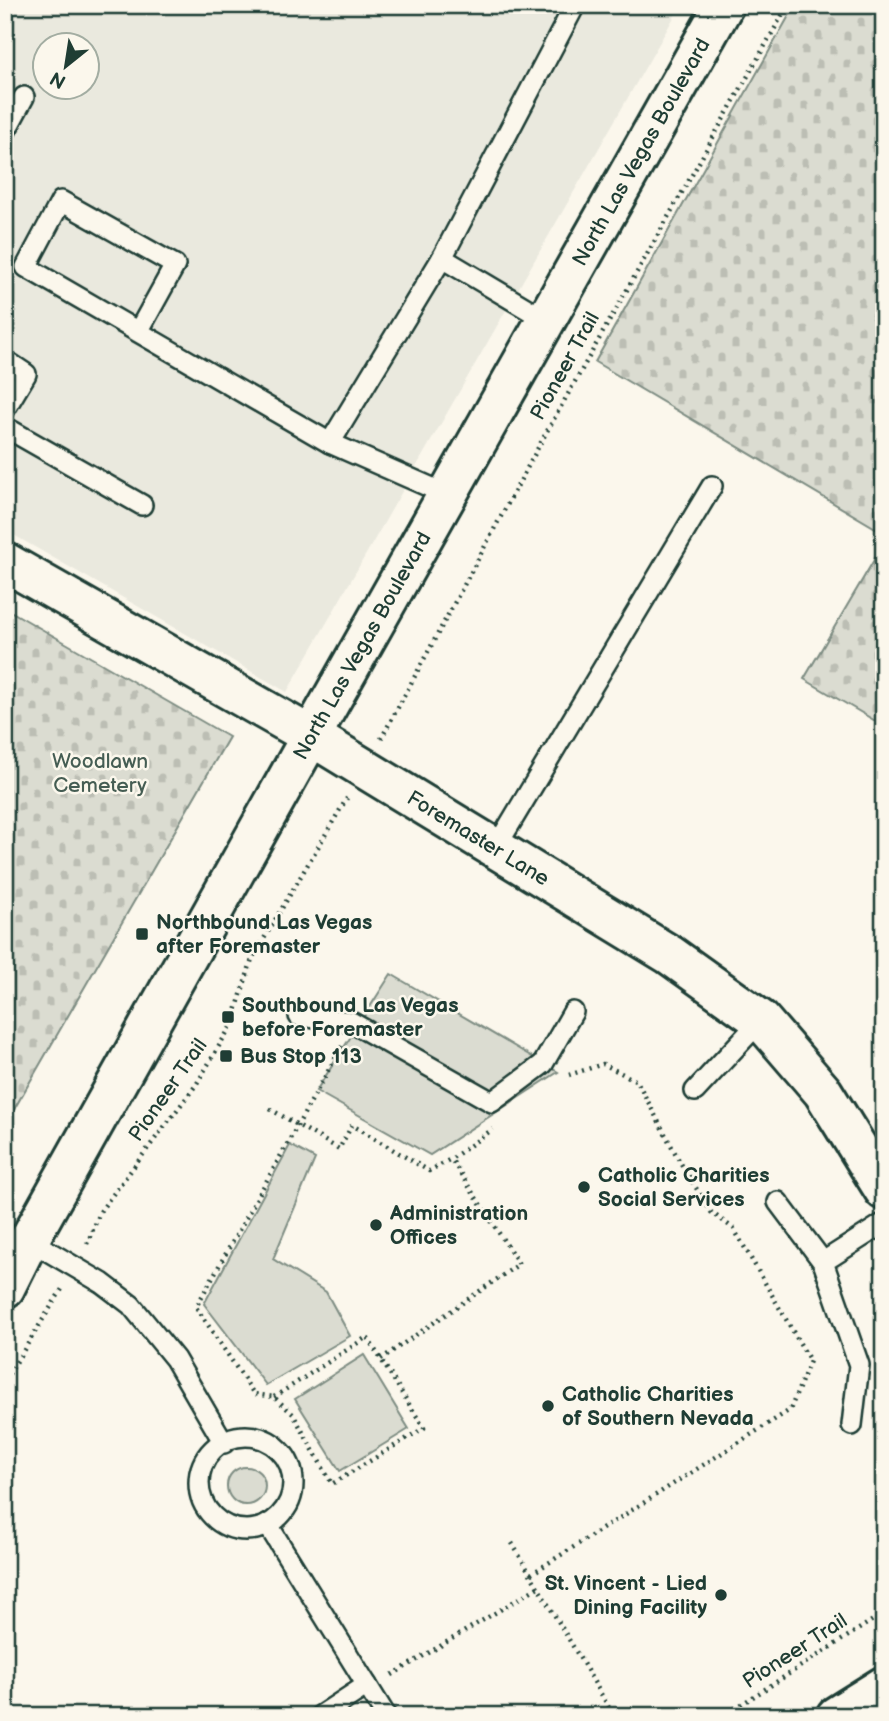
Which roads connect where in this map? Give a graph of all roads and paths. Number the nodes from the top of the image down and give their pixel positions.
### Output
1 (575, 5) edge
2 (724, 5) edge
3 (788, 5) edge
4 (24, 97) dead end
5 (5, 132) edge
6 (442, 258) junction
7 (546, 320) junction
8 (138, 332) junction
9 (5, 359) edge
10 (5, 409) edge
11 (5, 427) edge
12 (330, 443) junction
13 (712, 486) dead end
14 (448, 495) junction
15 (142, 505) dead end
16 (5, 562) edge
17 (310, 736) junction
18 (376, 746) dead end
19 (340, 810) dead end
20 (495, 849) junction
21 (573, 1012) dead end
22 (299, 1016) dead end
23 (761, 1020) junction
24 (348, 1035) dead end
25 (561, 1081) dead end
26 (695, 1091) dead end
27 (270, 1109) dead end
28 (296, 1124) junction
29 (495, 1127) dead end
30 (451, 1159) junction
31 (884, 1190) edge
32 (778, 1202) dead end
33 (884, 1223) edge
34 (29, 1240) junction
35 (823, 1262) junction
36 (75, 1266) junction
37 (5, 1288) edge
38 (381, 1359) junction
39 (5, 1380) edge
40 (274, 1397) junction
41 (852, 1425) dead end
42 (224, 1443) junction
43 (268, 1525) junction
44 (512, 1543) dead end
45 (531, 1574) junction
46 (538, 1587) junction
47 (884, 1613) edge
48 (391, 1675) dead end
49 (368, 1685) junction
50 (881, 1692) edge
51 (320, 1716) edge
52 (386, 1716) edge
53 (614, 1716) edge
54 (723, 1716) edge
55 (836, 1716) edge

1 - 6 lane
2 - 7 main road, North Las Vegas Boulevard
3 - 18 path, Pioneer Trail
4 - 5 lane
6 - 7 lane
6 - 12 lane
7 - 14 main road, North Las Vegas Boulevard
8 - 8 lane
8 - 12 lane
9 - 10 lane
11 - 15 lane
12 - 14 lane
13 - 20 lane
14 - 17 main road, North Las Vegas Boulevard
16 - 17 main road, Foremaster Lane
17 - 20 main road, Foremaster Lane
17 - 34 main road, North Las Vegas Boulevard
19 - 36 path, Pioneer Trail
20 - 23 main road, Foremaster Lane
21 - 22 lane
23 - 26 lane
23 - 31 main road, Foremaster Lane
24 - 28 path
25 - 45 path
27 - 28 path
28 - 30 path
28 - 40 path
29 - 30 path
30 - 38 path
32 - 35 lane
33 - 35 lane
34 - 36 lane
34 - 37 main road, North Las Vegas Boulevard
35 - 41 lane
36 - 39 path, Pioneer Trail
36 - 42 lane
38 - 40 path
38 - 40 path
42 - 43 lane
42 - 43 lane
43 - 49 lane
44 - 45 path
45 - 46 path
46 - 48 path
46 - 53 path
47 - 54 path, Pioneer Trail
49 - 51 lane
49 - 52 lane
50 - 55 main road

